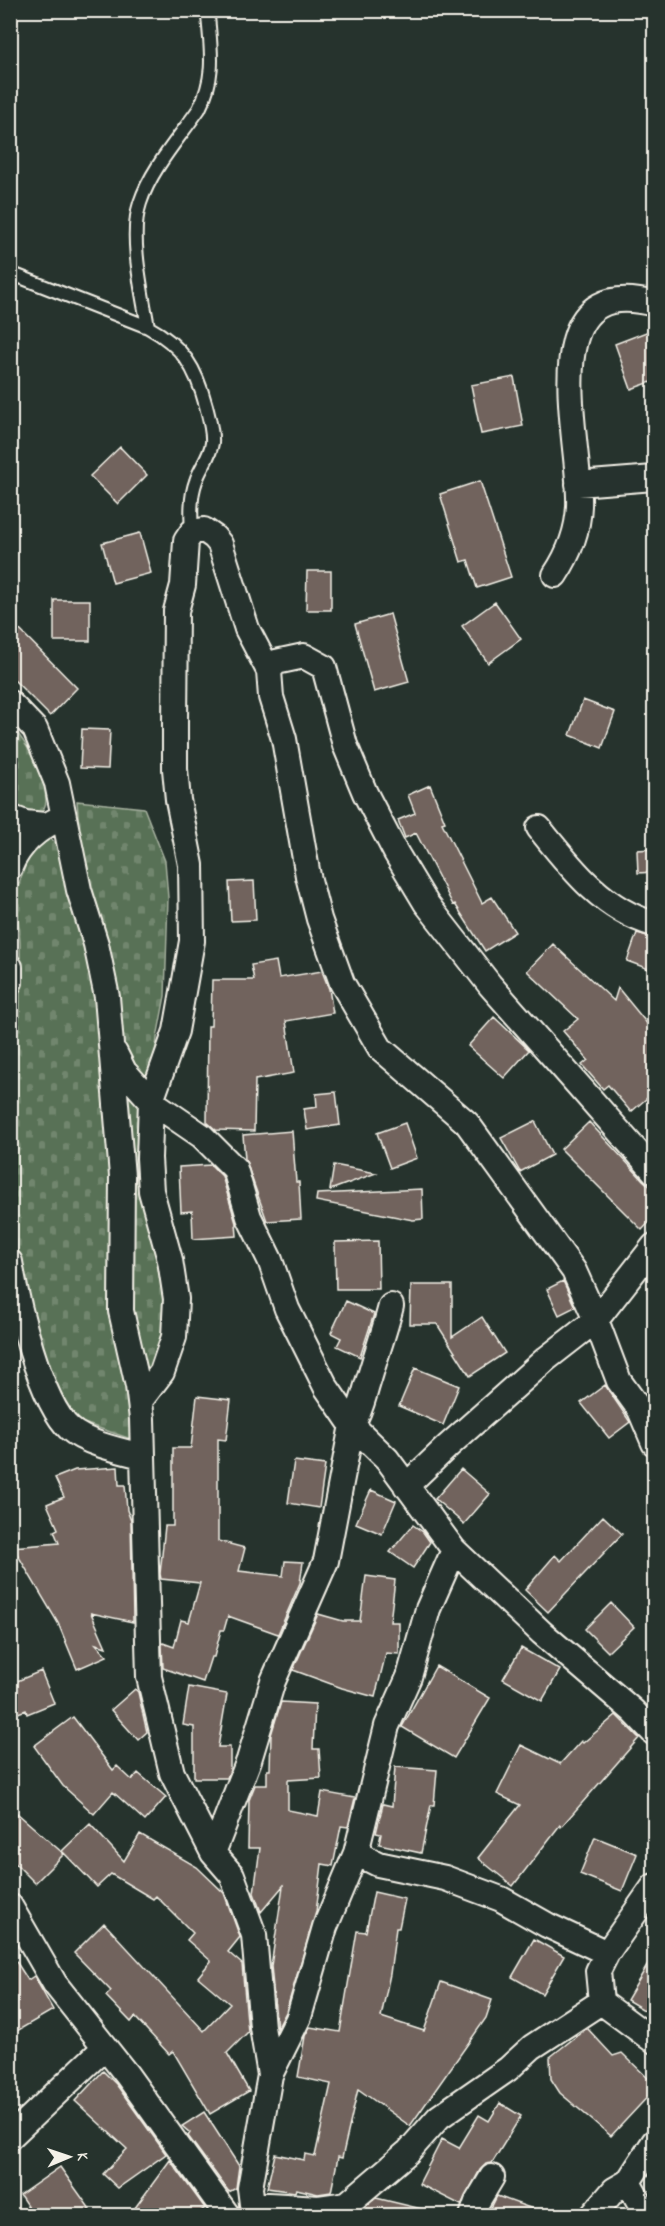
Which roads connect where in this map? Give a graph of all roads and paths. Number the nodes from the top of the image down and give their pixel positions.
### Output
1 (208, 16) dead end
2 (10, 273) edge
3 (654, 303) edge
4 (148, 327) junction
5 (654, 478) edge
6 (578, 484) junction
7 (192, 532) junction
8 (555, 574) dead end
9 (269, 671) junction
10 (10, 703) edge
11 (10, 817) edge
12 (54, 821) junction
13 (539, 828) dead end
14 (10, 867) edge
15 (654, 924) edge
16 (10, 967) edge
17 (10, 982) edge
18 (113, 1050) junction
19 (151, 1101) junction
20 (654, 1172) edge
21 (654, 1246) edge
22 (10, 1262) edge
23 (392, 1306) dead end
24 (596, 1320) junction
25 (140, 1401) junction
26 (351, 1425) junction
27 (652, 1430) edge
28 (142, 1456) junction
29 (406, 1486) junction
30 (454, 1550) junction
31 (654, 1733) edge
32 (213, 1853) junction
33 (356, 1853) junction
34 (654, 1886) edge
35 (10, 1906) edge
36 (607, 1953) junction
37 (602, 2002) junction
38 (654, 2041) edge
39 (104, 2048) junction
40 (270, 2075) junction
41 (10, 2138) edge
42 (654, 2142) edge
43 (492, 2177) dead end
44 (628, 2182) junction
45 (248, 2210) edge
46 (228, 2216) edge
47 (472, 2216) edge
48 (592, 2216) edge
49 (643, 2216) edge

1 - 4 lane
2 - 4 lane
3 - 6 street
4 - 7 lane
5 - 6 street
6 - 8 street
7 - 9 street
7 - 19 street
9 - 20 street
9 - 24 street
10 - 12 street
11 - 12 street
12 - 14 street
12 - 18 street
13 - 15 street
16 - 17 street
18 - 19 street
18 - 25 street
19 - 25 street
19 - 26 street
21 - 24 street
22 - 28 street
23 - 26 street
24 - 27 street
24 - 29 street
25 - 28 street
26 - 29 street
26 - 32 street
28 - 32 street
29 - 30 street
30 - 31 street
30 - 33 street
32 - 40 street
33 - 36 street
33 - 40 street
34 - 36 street
35 - 39 street
36 - 37 street
37 - 38 street
37 - 45 street
39 - 41 street
39 - 46 street
40 - 45 street
42 - 44 street
43 - 47 street
44 - 48 street
44 - 49 street

